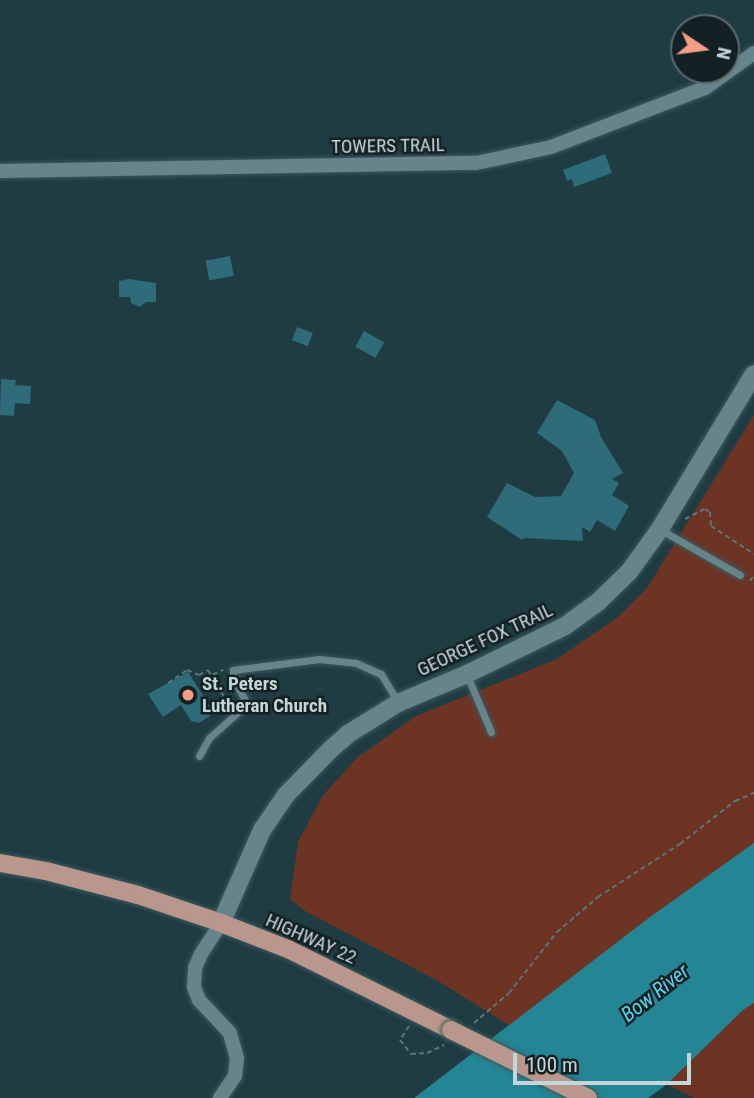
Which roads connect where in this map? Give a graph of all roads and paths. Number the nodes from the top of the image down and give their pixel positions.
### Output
1 (754, 53) edge
2 (0, 171) edge
3 (754, 374) edge
4 (671, 512) junction
5 (660, 530) junction
6 (754, 554) edge
7 (740, 575) dead end
8 (754, 575) edge
9 (750, 581) dead end
10 (232, 674) junction
11 (467, 674) junction
12 (210, 675) junction
13 (205, 678) dead end
14 (168, 683) dead end
15 (398, 703) junction
16 (226, 712) dead end
17 (491, 732) dead end
18 (199, 756) dead end
19 (754, 793) edge
20 (0, 863) edge
21 (221, 923) junction
22 (484, 1016) dead end
23 (412, 1025) dead end
24 (427, 1053) dead end
25 (220, 1098) edge
26 (588, 1098) edge

1 - 2 street, TOWERS TRAIL
3 - 4 street, GEORGE FOX TRAIL
4 - 5 street, GEORGE FOX TRAIL
4 - 6 path
5 - 7 lane
5 - 11 street, GEORGE FOX TRAIL
8 - 9 path
10 - 12 path
10 - 15 lane
10 - 18 lane
11 - 15 street, GEORGE FOX TRAIL
11 - 17 lane
12 - 13 path
12 - 14 path
12 - 16 path
15 - 21 street, GEORGE FOX TRAIL
19 - 22 path
20 - 21 main road, HIGHWAY 22
21 - 25 street
21 - 26 main road, HIGHWAY 22, bridge
23 - 24 path

